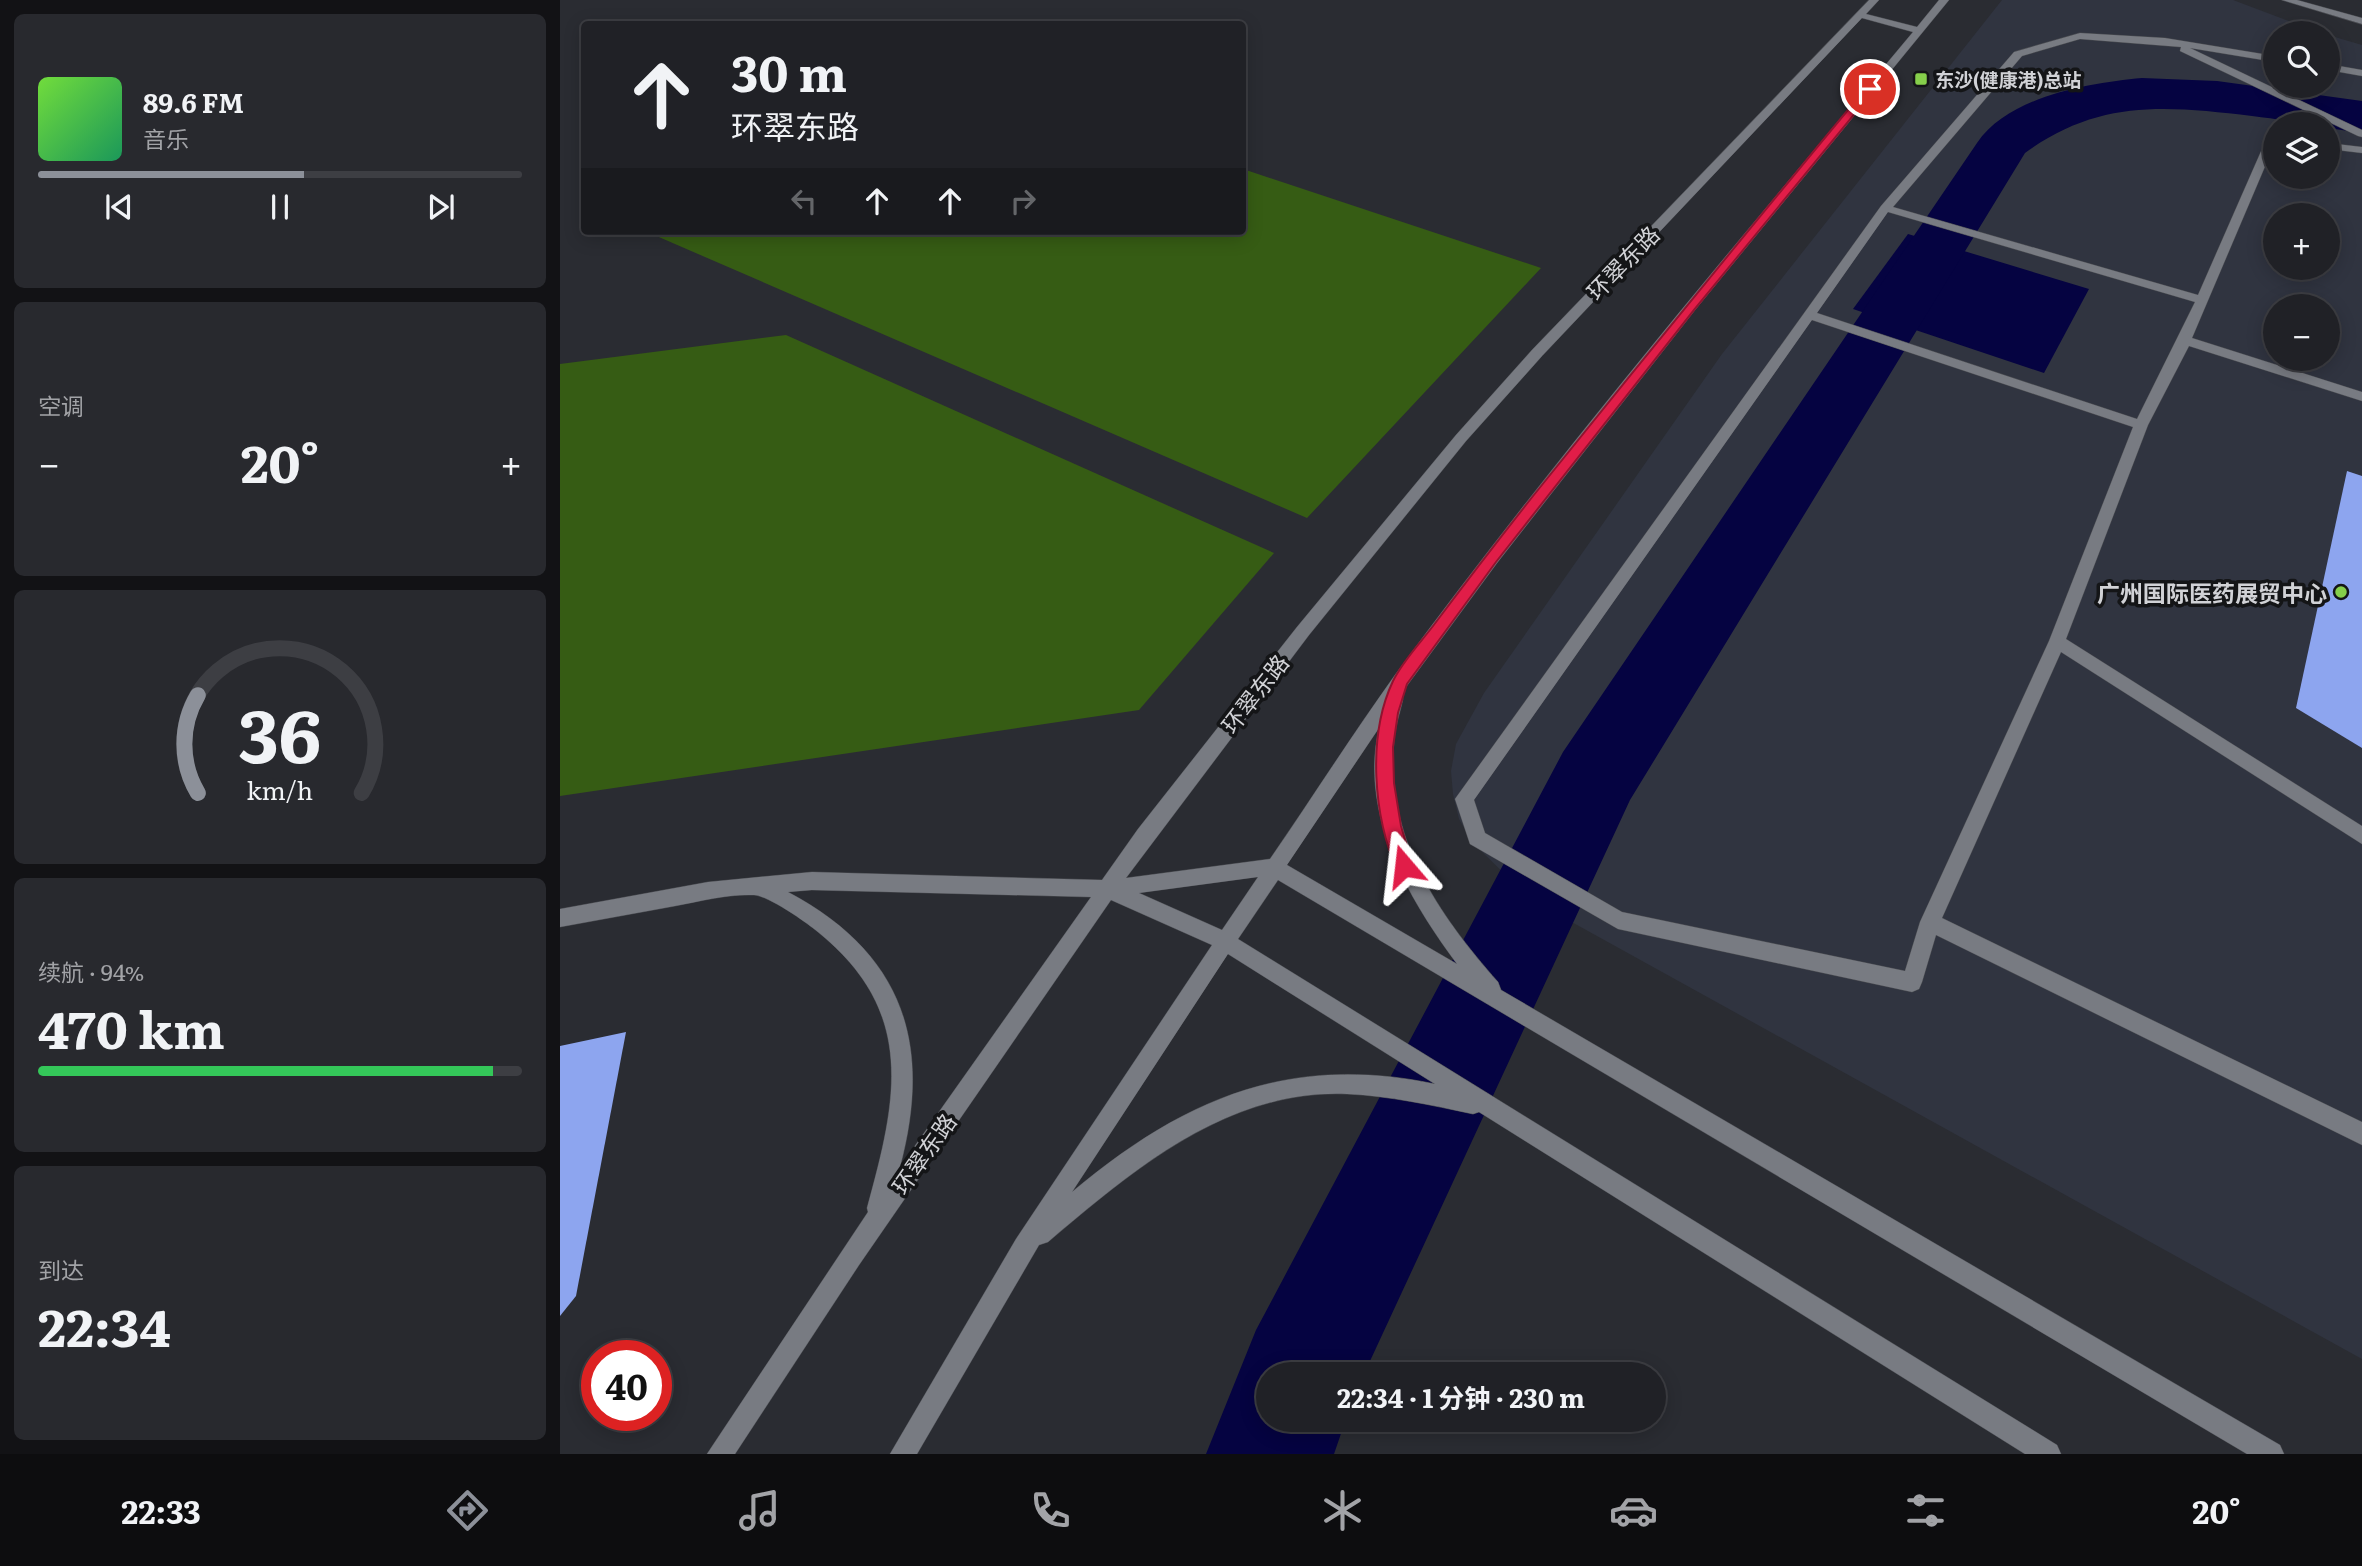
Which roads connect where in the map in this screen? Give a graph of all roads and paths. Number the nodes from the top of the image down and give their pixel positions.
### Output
1 (1874, 0) edge
2 (1944, 0) edge
3 (2287, 0) edge
4 (1860, 15) junction
5 (2362, 21) edge
6 (1918, 30) junction
7 (2165, 41) junction
8 (2263, 57) edge
9 (2340, 69) edge
10 (2362, 73) edge
11 (2362, 134) edge
12 (2340, 147) edge
13 (2362, 150) edge
14 (2263, 158) edge
15 (1885, 208) junction
16 (2201, 300) junction
17 (1808, 314) junction
18 (2185, 340) junction
19 (2362, 397) edge
20 (2141, 425) junction
21 (2057, 641) junction
22 (1400, 682) junction
23 (2362, 836) edge
24 (1273, 867) junction
25 (758, 885) junction
26 (1108, 889) junction
27 (560, 918) edge
28 (1930, 922) junction
29 (1224, 942) junction
30 (1505, 1004) junction
31 (1494, 1109) junction
32 (2362, 1134) edge
33 (874, 1224) junction
34 (1024, 1247) junction
35 (720, 1454) edge
36 (903, 1454) edge
37 (2048, 1454) edge
38 (2271, 1454) edge

1 - 4 street, 环翠东路
2 - 6 street
3 - 5 street
4 - 6 street
4 - 26 street, 环翠东路
6 - 22 street
7 - 8 street
7 - 11 street
7 - 15 street
9 - 10 street
12 - 13 street
14 - 16 street
15 - 16 street
15 - 17 street
16 - 18 street
17 - 20 street
17 - 28 street
18 - 19 street
18 - 20 street
20 - 21 street
21 - 23 street
21 - 28 street
22 - 24 street
22 - 30 street
24 - 26 street
24 - 29 street
24 - 30 street
25 - 26 street
25 - 27 street
25 - 33 street
26 - 29 street
26 - 33 street, 环翠东路
28 - 32 street
29 - 31 street
29 - 34 street
30 - 38 street
31 - 34 street
31 - 37 street
33 - 35 street, 环翠东路
34 - 36 street

